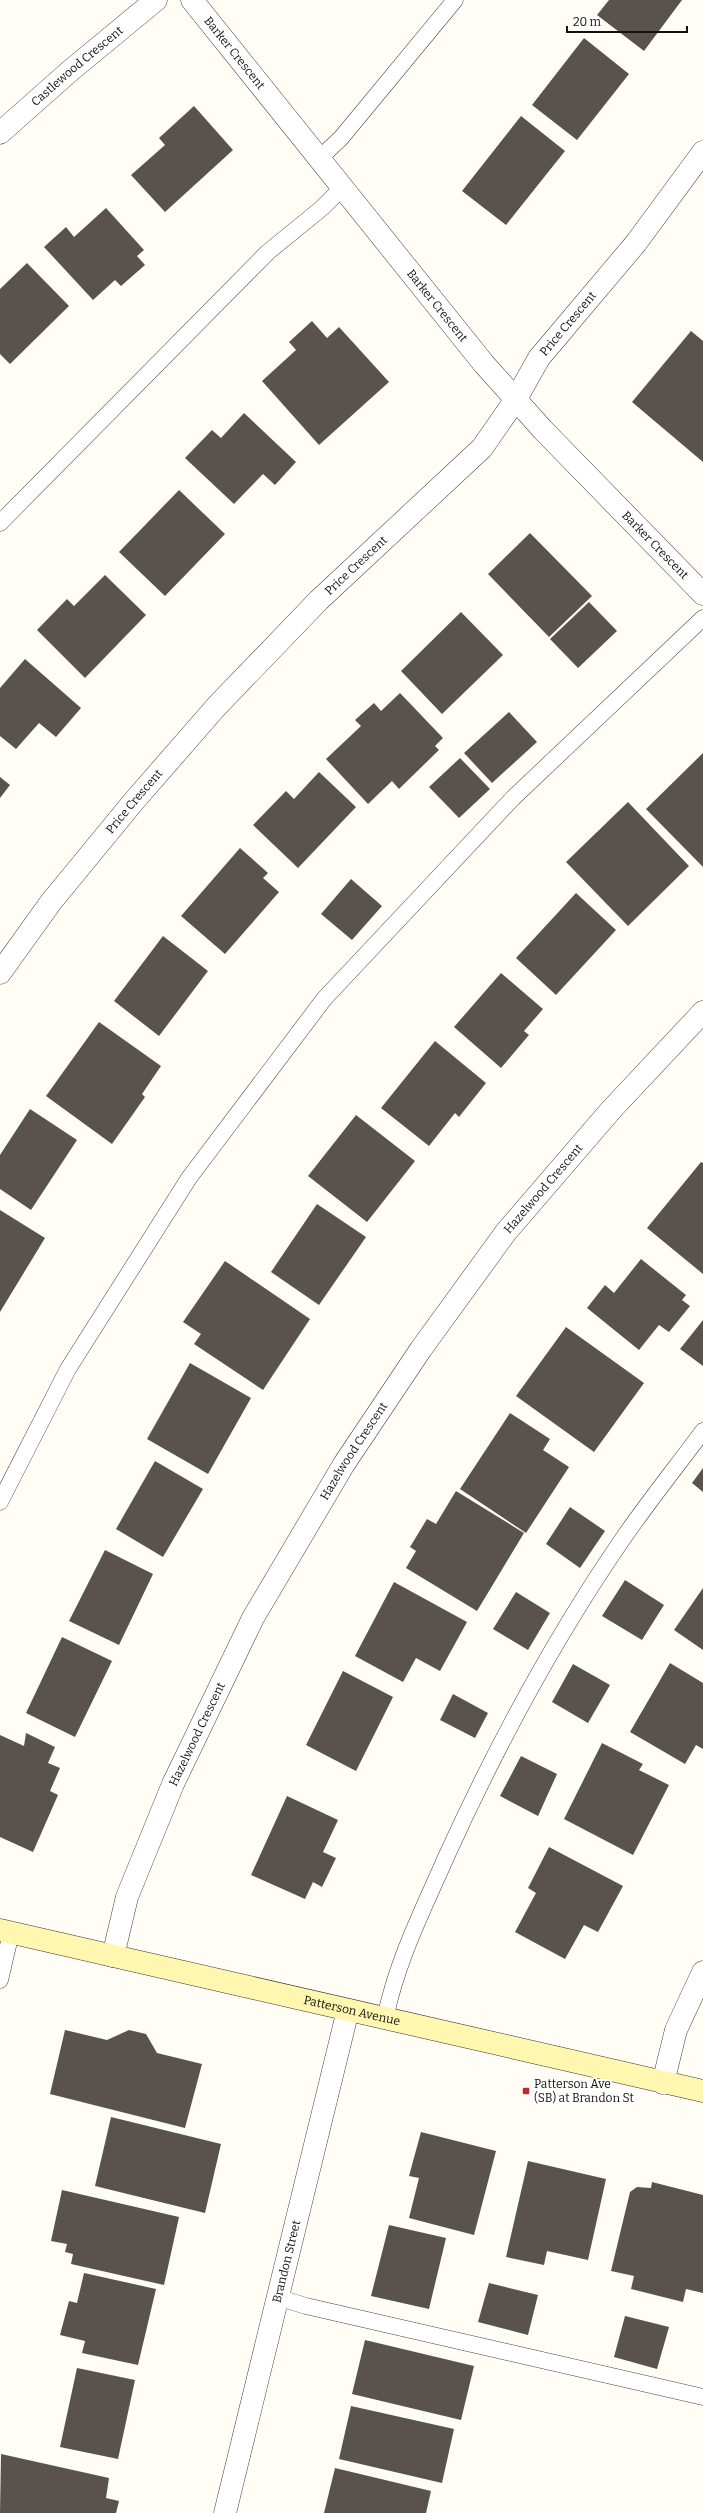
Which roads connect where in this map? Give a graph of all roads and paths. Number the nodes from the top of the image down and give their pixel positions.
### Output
1 (156, 0) edge
2 (192, 0) edge
3 (455, 0) edge
4 (0, 133) edge
5 (703, 152) edge
6 (320, 158) junction
7 (341, 189) junction
8 (516, 399) junction
9 (0, 523) edge
10 (701, 587) edge
11 (703, 618) edge
12 (0, 973) edge
13 (703, 1012) edge
14 (703, 1431) edge
15 (0, 1502) edge
16 (6, 1931) edge
17 (113, 1956) junction
18 (703, 1972) edge
19 (0, 1980) edge
20 (348, 2010) junction
21 (385, 2019) junction
22 (663, 2083) junction
23 (703, 2091) edge
24 (277, 2297) junction
25 (703, 2397) edge
26 (225, 2513) edge

1 - 4 street, Castlewood Crescent
2 - 6 street, Barker Crescent
3 - 6 lane
5 - 8 street, Price Crescent
6 - 7 street, Barker Crescent
7 - 8 street, Barker Crescent
7 - 9 lane
8 - 10 street, Barker Crescent
8 - 12 street, Price Crescent
11 - 15 lane
13 - 17 street, Hazelwood Crescent
14 - 21 lane
16 - 17 street, Patterson Avenue
16 - 19 lane
17 - 20 street, Patterson Avenue
18 - 22 street
20 - 21 street, Patterson Avenue
20 - 24 street, Brandon Street
21 - 22 street, Patterson Avenue
22 - 23 street, Patterson Avenue
24 - 25 lane
24 - 26 street, Brandon Street

